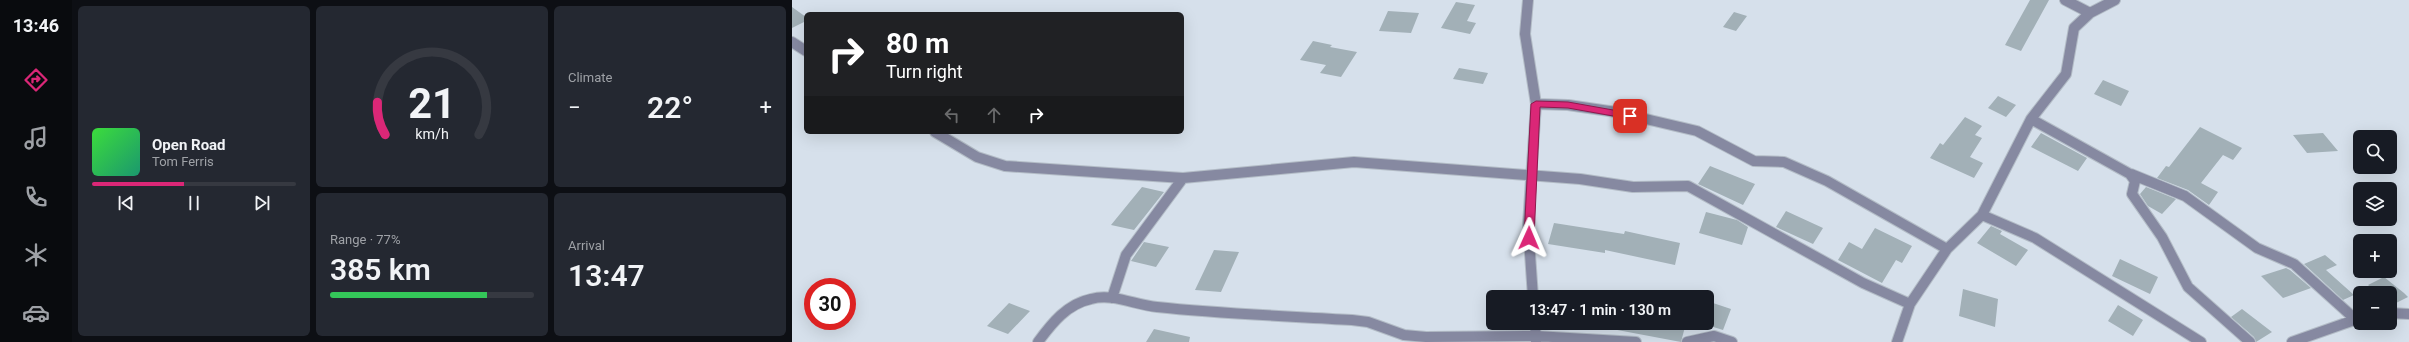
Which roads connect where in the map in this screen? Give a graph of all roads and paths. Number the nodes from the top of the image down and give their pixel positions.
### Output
1 (1528, 0) edge
2 (2065, 0) edge
3 (2115, 0) edge
4 (2090, 13) junction
5 (792, 42) edge
6 (804, 50) edge
7 (1536, 104) junction
8 (2031, 119) junction
9 (938, 134) edge
10 (2130, 174) junction
11 (1531, 177) junction
12 (1183, 178) junction
13 (1982, 216) junction
14 (1947, 249) junction
15 (1533, 290) edge
16 (1112, 298) junction
17 (1910, 304) junction
18 (2397, 313) edge
19 (2409, 314) edge
20 (2353, 315) edge
21 (2353, 319) edge
22 (1536, 339) edge
23 (1038, 342) edge
24 (1636, 342) edge
25 (1687, 342) edge
26 (1732, 342) edge
27 (1898, 342) edge
28 (2201, 342) edge
29 (2250, 342) edge
30 (2292, 342) edge

1 - 7 street
2 - 4 street
3 - 4 street
4 - 8 street
5 - 6 street
7 - 11 street
7 - 14 street
8 - 10 street
8 - 13 street
9 - 12 street
10 - 20 street
10 - 29 street
11 - 12 street
11 - 15 street
11 - 17 street
12 - 16 street
13 - 14 street
13 - 28 street
14 - 17 street
16 - 22 street
16 - 23 street
17 - 27 street
18 - 19 street
21 - 30 street
22 - 24 street
25 - 26 street

